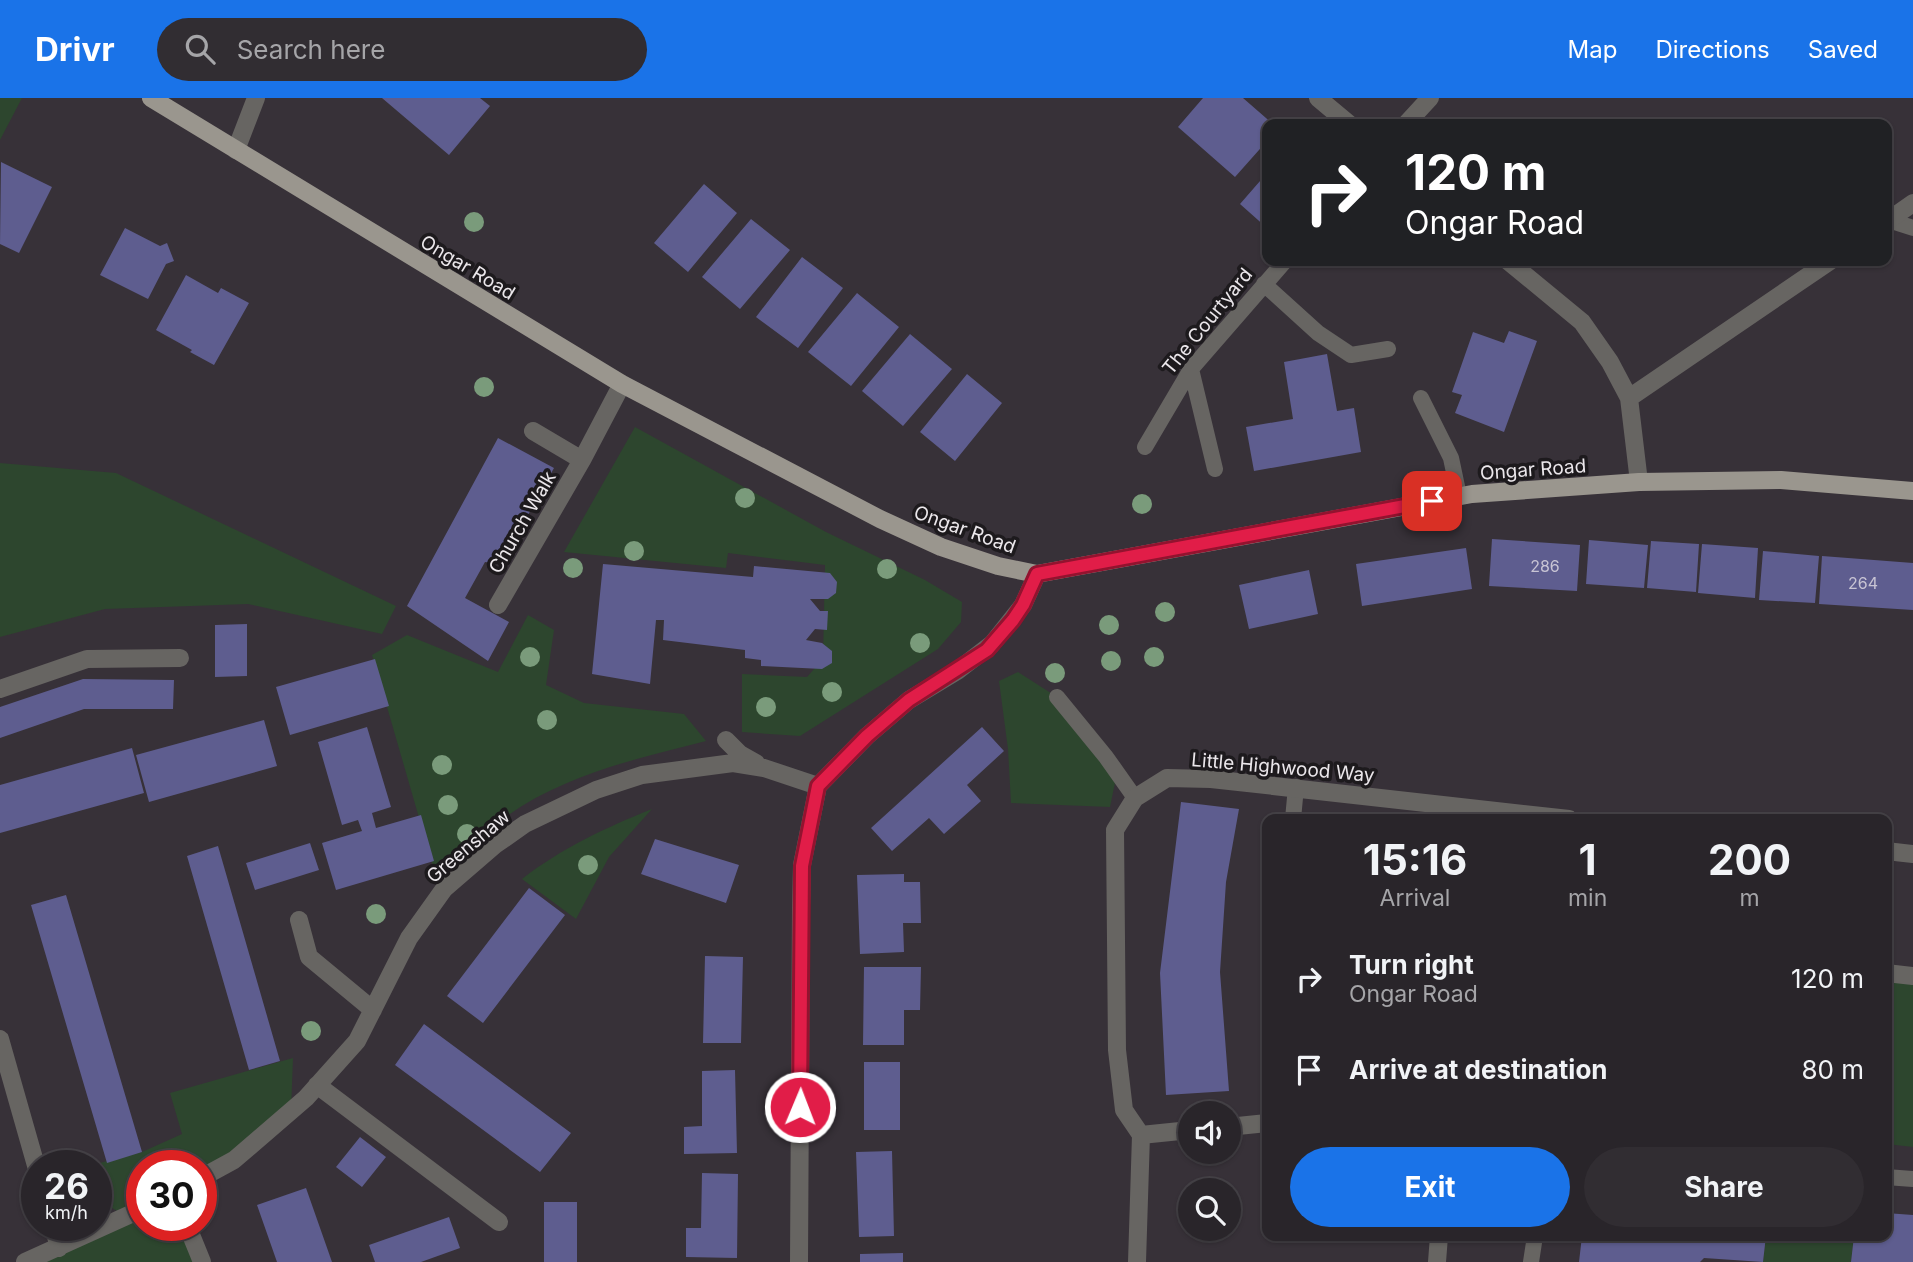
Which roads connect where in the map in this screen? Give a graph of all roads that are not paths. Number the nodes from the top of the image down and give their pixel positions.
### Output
1 (152, 98) edge
2 (256, 98) edge
3 (1318, 98) edge
4 (1430, 98) edge
5 (1343, 119) edge
6 (1411, 119) edge
7 (236, 150) junction
8 (1913, 203) edge
9 (1892, 218) edge
10 (1892, 222) edge
11 (1913, 228) edge
12 (1280, 266) edge
13 (1514, 266) edge
14 (1823, 266) edge
15 (1264, 284) junction
16 (1388, 349) dead end
17 (1191, 369) junction
18 (622, 384) junction
19 (1421, 398) dead end
20 (1629, 398) junction
21 (533, 431) dead end
22 (1144, 447) dead end
23 (582, 460) junction
24 (1215, 469) dead end
25 (1639, 482) junction
26 (1913, 491) edge
27 (1459, 496) junction
28 (1037, 574) junction
29 (498, 605) dead end
30 (180, 658) dead end
31 (0, 689) edge
32 (1057, 697) dead end
33 (818, 786) junction
34 (1296, 788) junction
35 (1135, 798) junction
36 (1476, 813) edge
37 (1293, 814) edge
38 (1892, 852) edge
39 (1913, 854) edge
40 (299, 920) dead end
41 (1892, 974) edge
42 (1913, 976) edge
43 (373, 1010) junction
44 (0, 1039) edge
45 (317, 1085) junction
46 (1262, 1124) edge
47 (1241, 1126) edge
48 (1178, 1131) edge
49 (1141, 1135) junction
50 (32, 1150) edge
51 (217, 1169) edge
52 (1892, 1177) edge
53 (1913, 1179) edge
54 (126, 1217) edge
55 (499, 1222) dead end
56 (57, 1241) edge
57 (193, 1241) edge
58 (1439, 1241) edge
59 (1534, 1241) edge
60 (59, 1248) junction
61 (25, 1262) edge
62 (202, 1262) edge
63 (799, 1262) edge
64 (1137, 1262) edge
65 (1437, 1262) edge
66 (1531, 1262) edge

1 - 7 main road, Ongar Road
2 - 7 street
3 - 5 street
4 - 6 street
7 - 18 main road, Ongar Road
8 - 9 street
10 - 11 lane
12 - 15 lane, The Courtyard
13 - 20 street
14 - 20 street
15 - 16 lane
15 - 17 lane, The Courtyard
17 - 22 lane, The Courtyard
17 - 24 lane
18 - 23 street, Church Walk
18 - 28 main road, Ongar Road
19 - 27 lane
20 - 25 street
21 - 23 street, Church Walk
23 - 29 street, Church Walk
25 - 26 main road, Ongar Road
25 - 27 main road, Ongar Road
27 - 28 main road, Ongar Road
28 - 33 street
30 - 31 street
32 - 35 lane
33 - 43 street, Greenshaw
33 - 63 street
34 - 35 street, Little Highwood Way
34 - 36 street, Little Highwood Way
34 - 37 lane
35 - 49 street, Little Highwood Way
38 - 39 street
40 - 43 street
41 - 42 street
43 - 45 street, Greenshaw
44 - 50 street
45 - 51 street, Greenshaw
45 - 55 street
46 - 47 street
48 - 49 street
49 - 64 street
52 - 53 lane
54 - 60 street
56 - 60 street
57 - 62 street
58 - 65 street
59 - 66 lane
60 - 61 street

